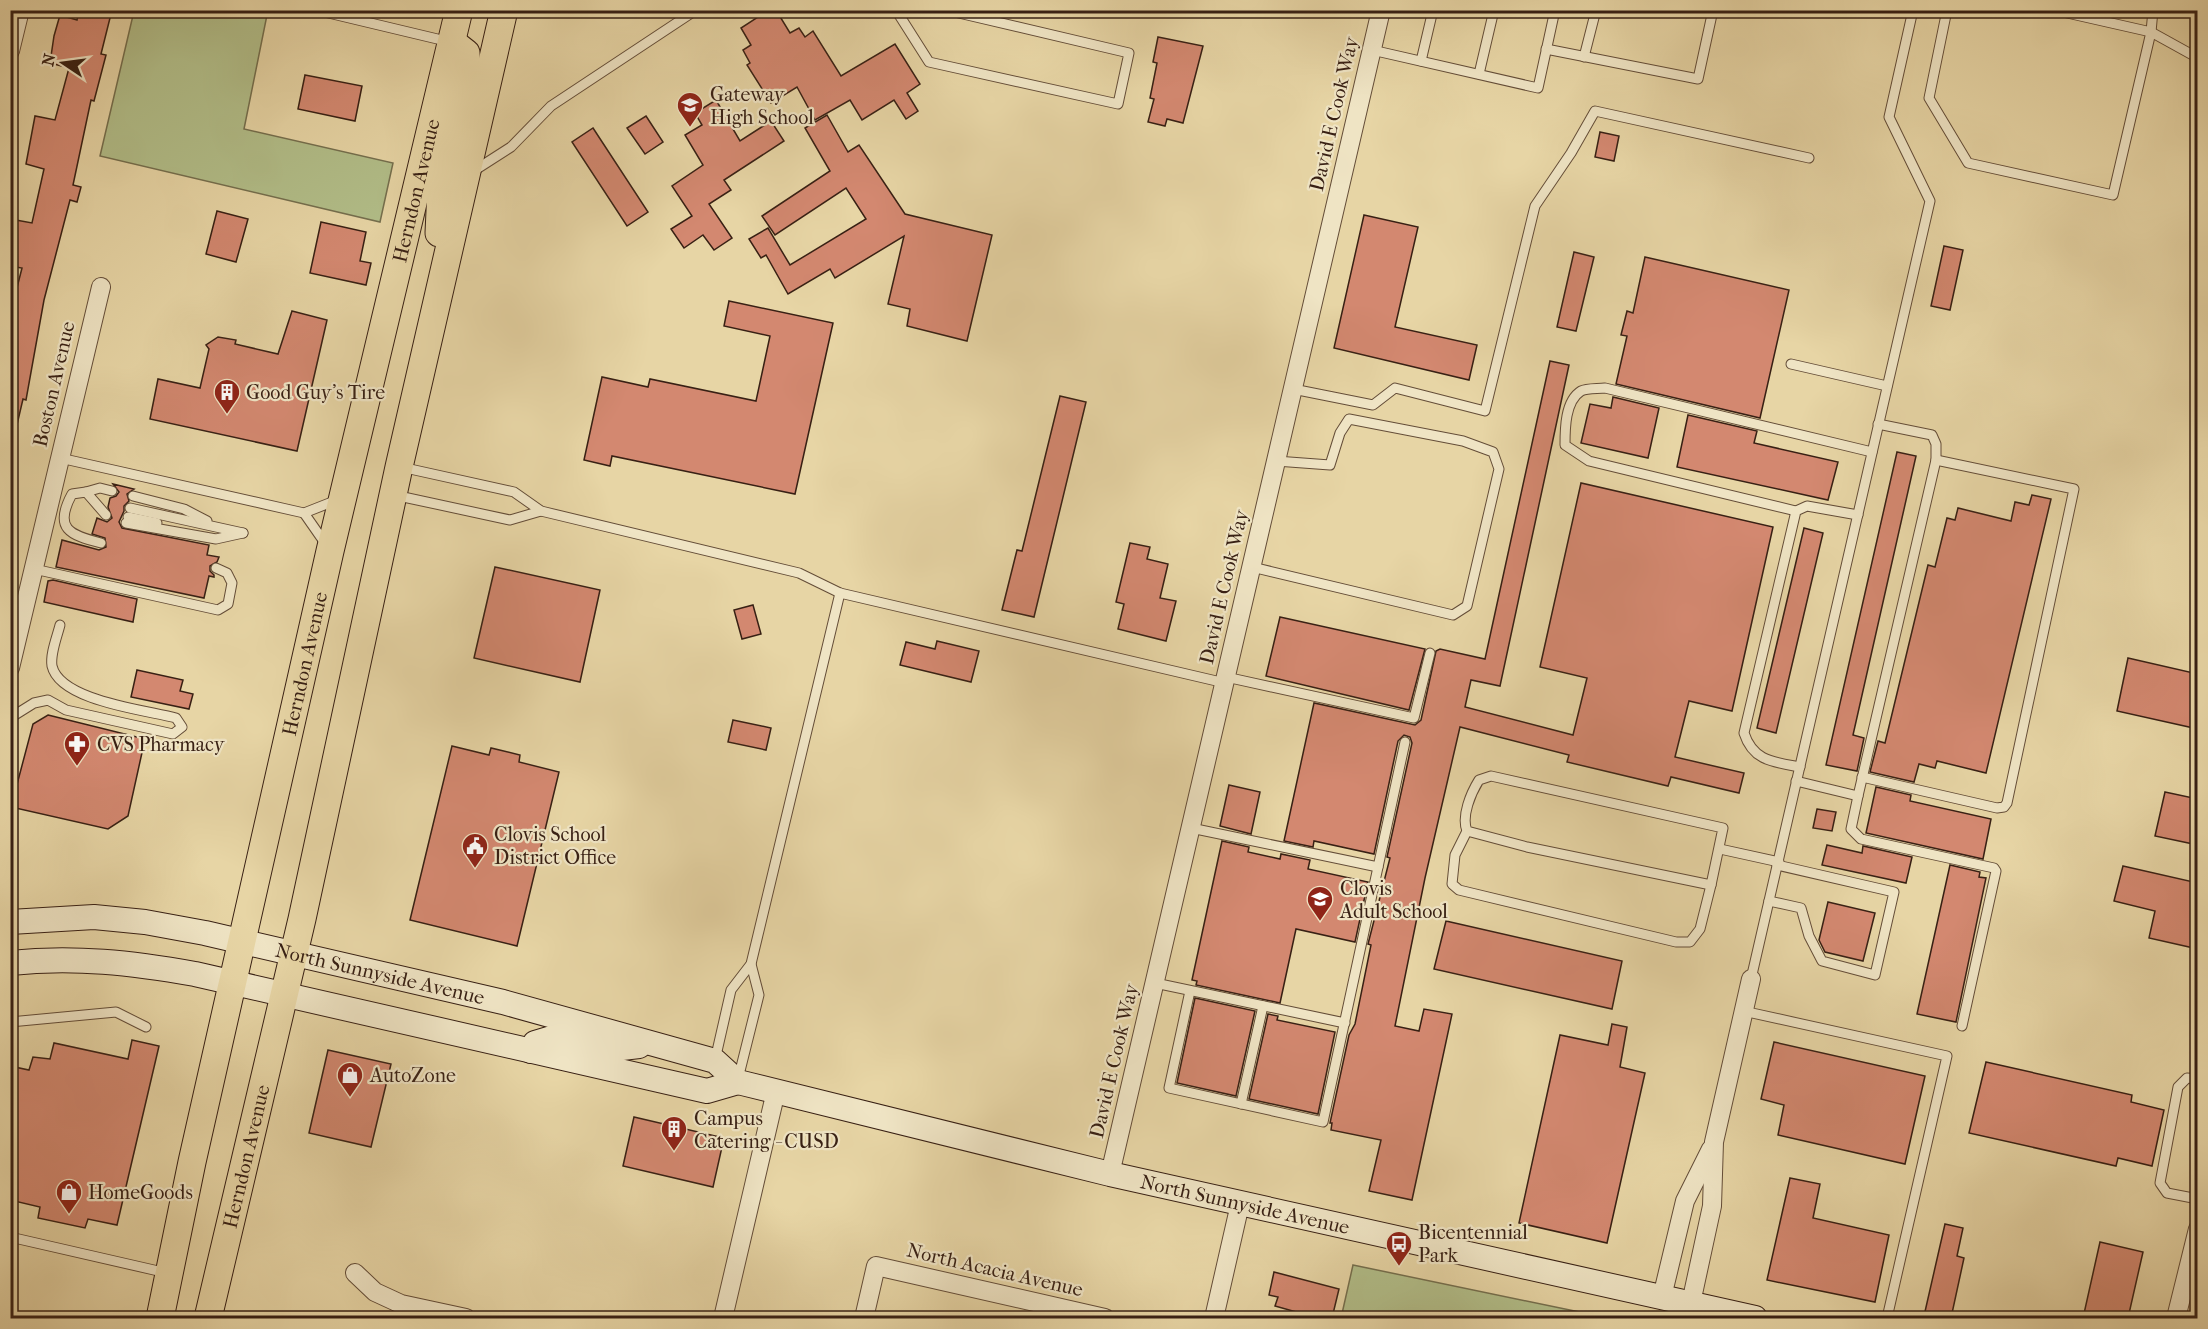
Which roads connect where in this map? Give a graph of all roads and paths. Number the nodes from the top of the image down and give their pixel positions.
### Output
1 (316, 10) edge
2 (459, 10) edge
3 (504, 10) edge
4 (696, 10) edge
5 (896, 10) edge
6 (946, 10) edge
7 (1381, 10) edge
8 (1433, 10) edge
9 (1494, 10) edge
10 (1555, 10) edge
11 (1596, 10) edge
12 (1713, 10) edge
13 (1913, 10) edge
14 (1947, 10) edge
15 (2054, 10) edge
16 (2153, 10) edge
17 (16, 16) edge
18 (2151, 32) junction
19 (452, 42) junction
20 (1546, 49) junction
21 (1372, 50) junction
22 (10, 51) edge
23 (1584, 57) junction
24 (2198, 58) edge
25 (1421, 61) junction
26 (1479, 74) junction
27 (1809, 158) dead end
28 (465, 177) junction
29 (101, 286) dead end
30 (437, 294) junction
31 (1791, 364) dead end
32 (1887, 386) junction
33 (1293, 389) junction
34 (1878, 424) junction
35 (1872, 452) junction
36 (60, 458) junction
37 (1936, 460) junction
38 (1276, 461) junction
39 (399, 467) junction
40 (112, 491) dead end
41 (89, 495) junction
42 (393, 495) junction
43 (133, 496) dead end
44 (343, 497) junction
45 (107, 510) dead end
46 (541, 511) junction
47 (1796, 511) junction
48 (304, 513) junction
49 (1858, 515) junction
50 (219, 528) junction
51 (101, 543) dead end
52 (330, 550) junction
53 (1252, 567) junction
54 (216, 568) dead end
55 (34, 569) junction
56 (840, 593) junction
57 (60, 625) dead end
58 (1430, 653) dead end
59 (10, 668) edge
60 (1226, 680) junction
61 (10, 718) edge
62 (1405, 742) dead end
63 (1800, 767) junction
64 (1862, 777) junction
65 (1796, 781) junction
66 (1858, 796) junction
67 (1191, 828) junction
68 (1467, 831) junction
69 (1720, 849) junction
70 (1778, 863) junction
71 (1378, 867) junction
72 (1711, 885) junction
73 (1769, 901) junction
74 (10, 922) edge
75 (242, 943) junction
76 (293, 955) junction
77 (10, 963) edge
78 (751, 964) junction
79 (1751, 979) joint
80 (233, 983) junction
81 (1155, 983) junction
82 (1190, 991) junction
83 (283, 995) junction
84 (1263, 1006) junction
85 (1743, 1011) junction
86 (10, 1022) edge
87 (1345, 1023) junction
88 (1962, 1026) dead end
89 (146, 1027) dead end
90 (654, 1045) junction
91 (531, 1051) junction
92 (715, 1061) junction
93 (2198, 1079) edge
94 (738, 1082) junction
95 (776, 1091) junction
96 (1241, 1104) junction
97 (1714, 1142) junction
98 (1110, 1174) junction
99 (2198, 1199) edge
100 (1240, 1204) junction
101 (2198, 1229) edge
102 (10, 1237) edge
103 (355, 1273) dead end
104 (170, 1274) junction
105 (1662, 1297) junction
106 (1690, 1304) junction
107 (160, 1318) edge
108 (208, 1318) edge
109 (466, 1318) edge
110 (723, 1318) edge
111 (864, 1318) edge
112 (1096, 1318) edge
113 (1214, 1318) edge
114 (1755, 1318) edge
115 (1887, 1318) edge
116 (2176, 1318) edge

1 - 19 lane
2 - 19 main road, Herndon Avenue
3 - 28 main road, Herndon Avenue
4 - 28 lane
5 - 6 lane
7 - 21 street, David E Cook Way
8 - 25 lane
9 - 26 lane
10 - 20 lane
11 - 23 lane
12 - 23 lane
13 - 32 lane
14 - 18 lane
15 - 18 lane
16 - 18 lane
17 - 22 street
18 - 24 lane
19 - 30 main road
19 - 44 main road, Herndon Avenue
20 - 23 lane
20 - 26 lane
21 - 25 lane
21 - 33 street, David E Cook Way
25 - 26 lane
27 - 33 lane
28 - 30 main road, Herndon Avenue
29 - 36 street, Boston Avenue
30 - 39 main road, Herndon Avenue
31 - 32 lane
32 - 34 lane
33 - 38 street, David E Cook Way
34 - 35 lane
34 - 37 lane
35 - 47 lane
35 - 49 lane
36 - 48 lane
36 - 55 street, Boston Avenue
37 - 64 lane
37 - 64 lane
38 - 53 street, David E Cook Way
38 - 53 lane
39 - 42 main road, Herndon Avenue
39 - 46 lane
40 - 41 lane
41 - 45 lane
41 - 51 lane
42 - 46 lane
42 - 76 main road, Herndon Avenue
43 - 50 lane
44 - 48 lane
44 - 52 main road, Herndon Avenue
46 - 56 lane
47 - 49 lane
47 - 63 lane
48 - 52 lane
49 - 63 lane
50 - 50 lane
52 - 75 main road, Herndon Avenue
53 - 60 street, David E Cook Way
54 - 55 lane
55 - 59 street, Boston Avenue
56 - 60 lane
56 - 78 lane
57 - 61 lane
58 - 60 lane
60 - 67 street, David E Cook Way
62 - 71 lane
63 - 65 lane
64 - 66 lane
65 - 66 lane
65 - 70 lane
66 - 88 lane
67 - 71 lane
67 - 81 street, David E Cook Way
68 - 69 lane
68 - 72 lane
68 - 72 lane
69 - 70 lane
69 - 72 lane
70 - 73 lane
70 - 73 lane
71 - 87 lane
73 - 79 lane
74 - 75 main road, North Sunnyside Avenue
75 - 76 main road, North Sunnyside Avenue
75 - 80 main road, Herndon Avenue
76 - 83 main road, Herndon Avenue
76 - 90 main road, North Sunnyside Avenue
77 - 80 main road, North Sunnyside Avenue
78 - 92 lane
78 - 94 lane
79 - 85 street
80 - 83 main road, North Sunnyside Avenue
80 - 104 main road, Herndon Avenue
81 - 82 lane
81 - 98 street, David E Cook Way
82 - 84 lane
82 - 96 lane
83 - 91 main road, North Sunnyside Avenue
83 - 108 main road, Herndon Avenue
84 - 87 lane
84 - 96 lane
85 - 97 street
85 - 115 lane
86 - 89 lane
87 - 96 lane
90 - 91 main road
90 - 92 main road, North Sunnyside Avenue
91 - 94 main road, North Sunnyside Avenue
92 - 94 main road, North Sunnyside Avenue
93 - 99 lane
94 - 95 main road, North Sunnyside Avenue
95 - 98 main road, North Sunnyside Avenue
95 - 110 street
97 - 105 street
97 - 106 street
98 - 100 main road, North Sunnyside Avenue
100 - 105 main road, North Sunnyside Avenue
100 - 113 street
101 - 116 street
102 - 104 lane
103 - 109 street
104 - 107 main road, Herndon Avenue
105 - 106 main road, North Sunnyside Avenue
106 - 114 main road, North Sunnyside Avenue
111 - 112 street, North Acacia Avenue

